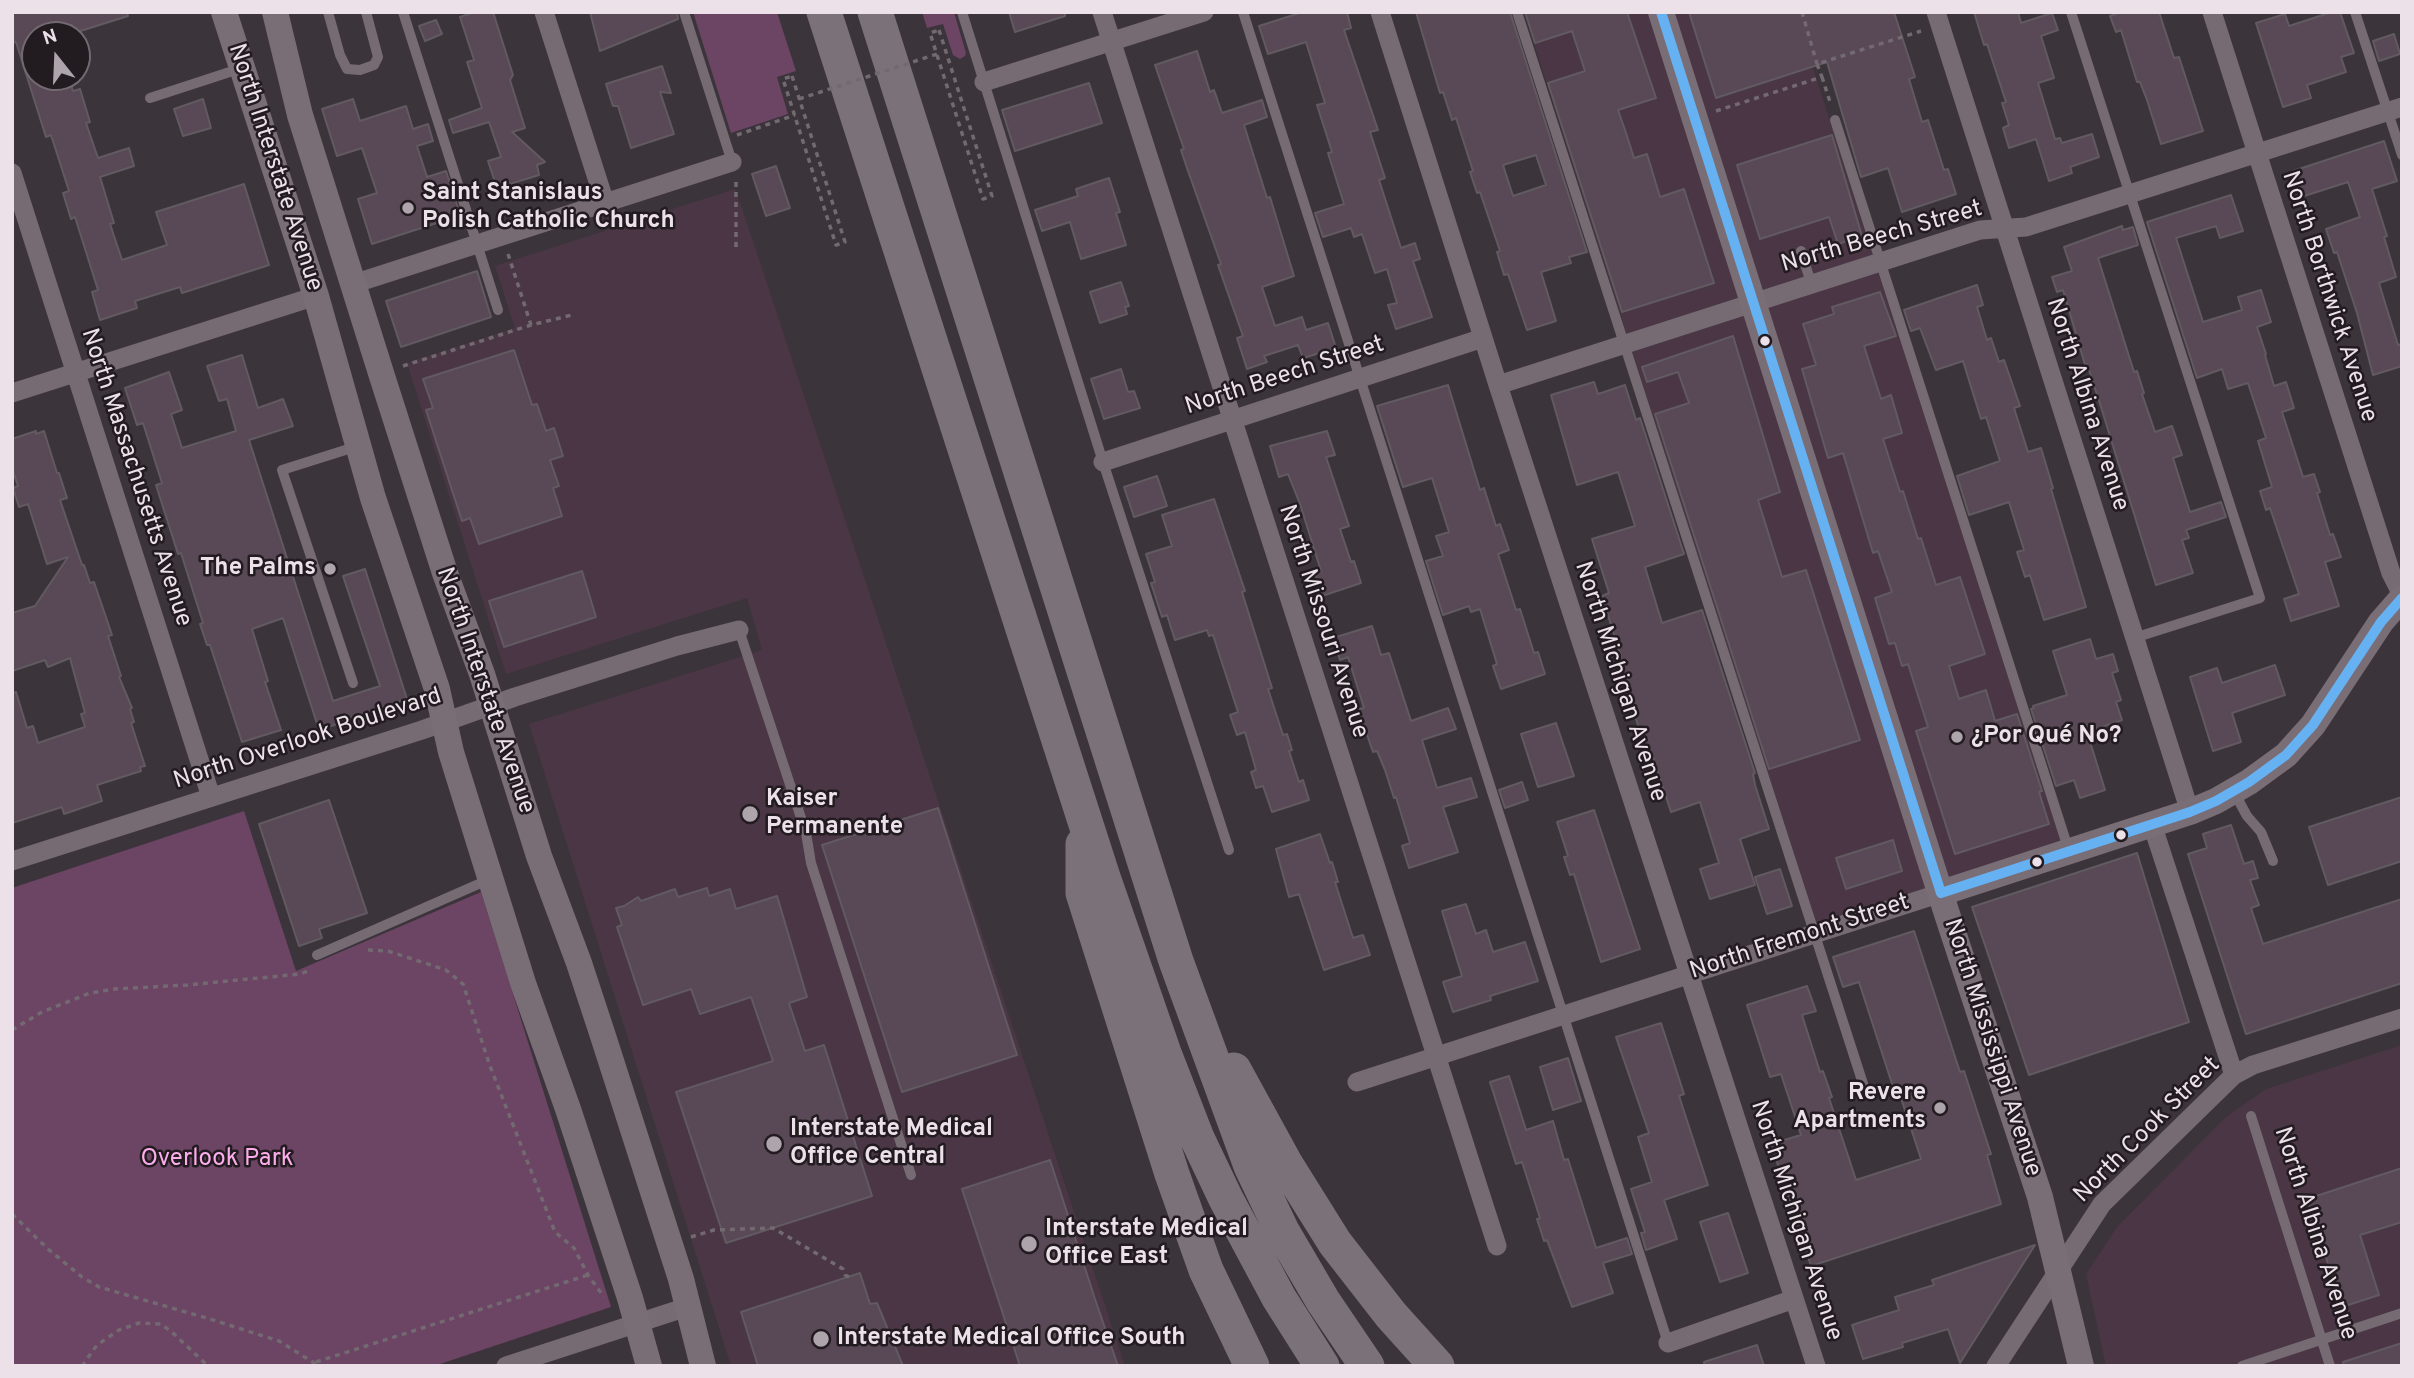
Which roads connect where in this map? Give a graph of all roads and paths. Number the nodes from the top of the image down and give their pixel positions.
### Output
1 (224, 12) edge
2 (275, 12) edge
3 (328, 12) edge
4 (366, 12) edge
5 (403, 12) edge
6 (544, 12) edge
7 (684, 12) edge
8 (824, 12) edge
9 (875, 12) edge
10 (962, 12) edge
11 (1102, 12) edge
12 (1204, 12) edge
13 (1243, 12) edge
14 (1380, 12) edge
15 (1517, 12) edge
16 (1661, 12) edge
17 (1802, 12) edge
18 (2071, 12) edge
19 (2212, 12) edge
20 (2355, 12) edge
21 (1938, 18) edge
22 (1112, 42) junction
23 (937, 54) junction
24 (1817, 64) junction
25 (242, 68) junction
26 (1822, 77) junction
27 (984, 82) junction
28 (150, 98) dead end
29 (799, 99) junction
30 (2395, 109) edge
31 (794, 116) junction
32 (1695, 118) junction
33 (1835, 120) joint
34 (724, 139) junction
35 (2257, 153) junction
36 (2402, 155) edge
37 (732, 162) junction
38 (12, 173) edge
39 (2128, 195) junction
40 (606, 203) junction
41 (2004, 229) junction
42 (502, 236) junction
43 (477, 244) junction
44 (736, 251) dead end
45 (1801, 251) dead end
46 (1880, 261) junction
47 (1811, 283) junction
48 (353, 284) junction
49 (316, 296) junction
50 (1753, 302) junction
51 (498, 310) dead end
52 (572, 315) dead end
53 (531, 325) junction
54 (1483, 338) junction
55 (1623, 344) junction
56 (76, 373) junction
57 (381, 373) junction
58 (1360, 379) junction
59 (1497, 385) junction
60 (12, 393) edge
61 (1232, 420) junction
62 (359, 446) junction
63 (1103, 462) junction
64 (2402, 597) edge
65 (739, 630) joint
66 (2134, 638) junction
67 (353, 683) dead end
68 (492, 705) junction
69 (444, 722) junction
70 (2234, 792) junction
71 (211, 797) junction
72 (2190, 812) junction
73 (1083, 813) junction
74 (2152, 824) junction
75 (1230, 850) dead end
76 (2069, 852) junction
77 (12, 860) edge
78 (2273, 861) dead end
79 (490, 879) junction
80 (1941, 893) junction
81 (1813, 934) junction
82 (360, 952) dead end
83 (317, 955) dead end
84 (1176, 961) junction
85 (317, 967) dead end
86 (1688, 974) junction
87 (1562, 1015) junction
88 (2402, 1018) edge
89 (12, 1030) edge
90 (1435, 1056) junction
91 (2234, 1075) junction
92 (1357, 1082) dead end
93 (1866, 1093) dead end
94 (2251, 1116) dead end
95 (911, 1175) dead end
96 (12, 1214) edge
97 (713, 1230) dead end
98 (1497, 1246) dead end
99 (2059, 1270) junction
100 (588, 1275) junction
101 (849, 1277) dead end
102 (1794, 1299) junction
103 (609, 1305) dead end
104 (687, 1307) junction
105 (2402, 1313) edge
106 (637, 1323) junction
107 (2321, 1339) junction
108 (1668, 1343) joint
109 (318, 1364) edge
110 (82, 1366) edge
111 (208, 1366) edge
112 (506, 1366) edge
113 (649, 1366) edge
114 (703, 1366) edge
115 (1252, 1366) edge
116 (1322, 1366) edge
117 (1367, 1366) edge
118 (1437, 1366) edge
119 (1816, 1366) edge
120 (1996, 1366) edge
121 (2081, 1366) edge
122 (2242, 1366) edge
123 (2330, 1366) edge

1 - 25 street, North Interstate Avenue
2 - 48 street, North Interstate Avenue
3 - 4 lane
5 - 43 lane
6 - 40 street
7 - 34 lane
8 - 73 highway
9 - 84 highway
10 - 27 lane
11 - 22 street, North Missouri Avenue
12 - 22 street
13 - 58 lane
14 - 54 street, North Michigan Avenue
15 - 55 lane
16 - 32 street, North Mississippi Avenue
17 - 24 path
18 - 39 lane
19 - 35 street, North Borthwick Avenue
20 - 30 lane
21 - 24 path
21 - 41 street, North Albina Avenue
22 - 27 street
22 - 61 street, North Missouri Avenue
23 - 23 path
23 - 29 path, bridge
24 - 26 path
25 - 28 lane
25 - 49 street, North Interstate Avenue
26 - 32 path
26 - 33 path
27 - 63 lane
29 - 31 path
29 - 31 path
30 - 35 street, North Beech Street
30 - 36 lane
31 - 34 path
32 - 50 street, North Mississippi Avenue
33 - 46 lane
34 - 37 lane
35 - 39 street, North Beech Street
35 - 64 street, North Borthwick Avenue
37 - 40 street
37 - 44 path
38 - 56 street, North Massachusetts Avenue
39 - 41 street, North Beech Street
39 - 66 lane
40 - 42 street
41 - 46 street, North Beech Street
41 - 66 street, North Albina Avenue
42 - 43 street
42 - 53 path
43 - 48 street
43 - 51 lane
45 - 47 lane
46 - 47 street, North Beech Street
46 - 76 lane
47 - 50 street, North Beech Street
48 - 57 street, North Interstate Avenue
49 - 56 street
49 - 62 street, North Interstate Avenue
50 - 55 street, North Beech Street
50 - 80 street, North Mississippi Avenue
52 - 53 path
53 - 57 path
54 - 58 street, North Beech Street
54 - 59 street, North Michigan Avenue
55 - 59 street, North Beech Street
55 - 81 lane
56 - 60 street
56 - 71 street, North Massachusetts Avenue
57 - 68 street, North Interstate Avenue
58 - 61 street, North Beech Street
58 - 87 lane
59 - 86 street, North Michigan Avenue
61 - 63 street, North Beech Street
61 - 90 street, North Missouri Avenue
62 - 67 lane
62 - 69 street, North Interstate Avenue
63 - 75 lane
64 - 70 street, North Fremont Street
65 - 68 street, North Overlook Boulevard
65 - 95 lane
66 - 72 street, North Albina Avenue
68 - 69 street, North Overlook Boulevard
68 - 104 street, North Interstate Avenue
69 - 71 street, North Overlook Boulevard
69 - 79 street, North Interstate Avenue
70 - 72 street, North Fremont Street
70 - 78 lane
71 - 77 street, North Overlook Boulevard
72 - 74 street, North Fremont Street
73 - 115 highway
73 - 116 highway
74 - 76 street, North Fremont Street
74 - 91 street
76 - 80 street, North Fremont Street
79 - 83 lane
79 - 106 street, North Interstate Avenue
80 - 81 street, North Fremont Street
80 - 99 street, North Mississippi Avenue
81 - 86 street, North Fremont Street
81 - 93 lane
82 - 100 path
84 - 117 highway
84 - 118 highway
85 - 89 path
86 - 87 street, North Fremont Street
86 - 102 street, North Michigan Avenue
87 - 90 street, North Fremont Street
87 - 108 lane
88 - 91 street, North Cook Street
90 - 92 street, North Fremont Street
90 - 98 street, North Missouri Avenue
91 - 99 street, North Cook Street
94 - 107 lane, North Albina Avenue
96 - 109 path
97 - 101 path
99 - 120 street, North Cook Street
99 - 121 street, North Mississippi Avenue
100 - 103 path
100 - 109 path
102 - 108 street
102 - 119 street, North Michigan Avenue
104 - 106 street
104 - 114 street, North Interstate Avenue
105 - 107 lane
106 - 112 street
106 - 113 street, North Interstate Avenue
107 - 122 lane
107 - 123 lane, North Albina Avenue
110 - 111 path

